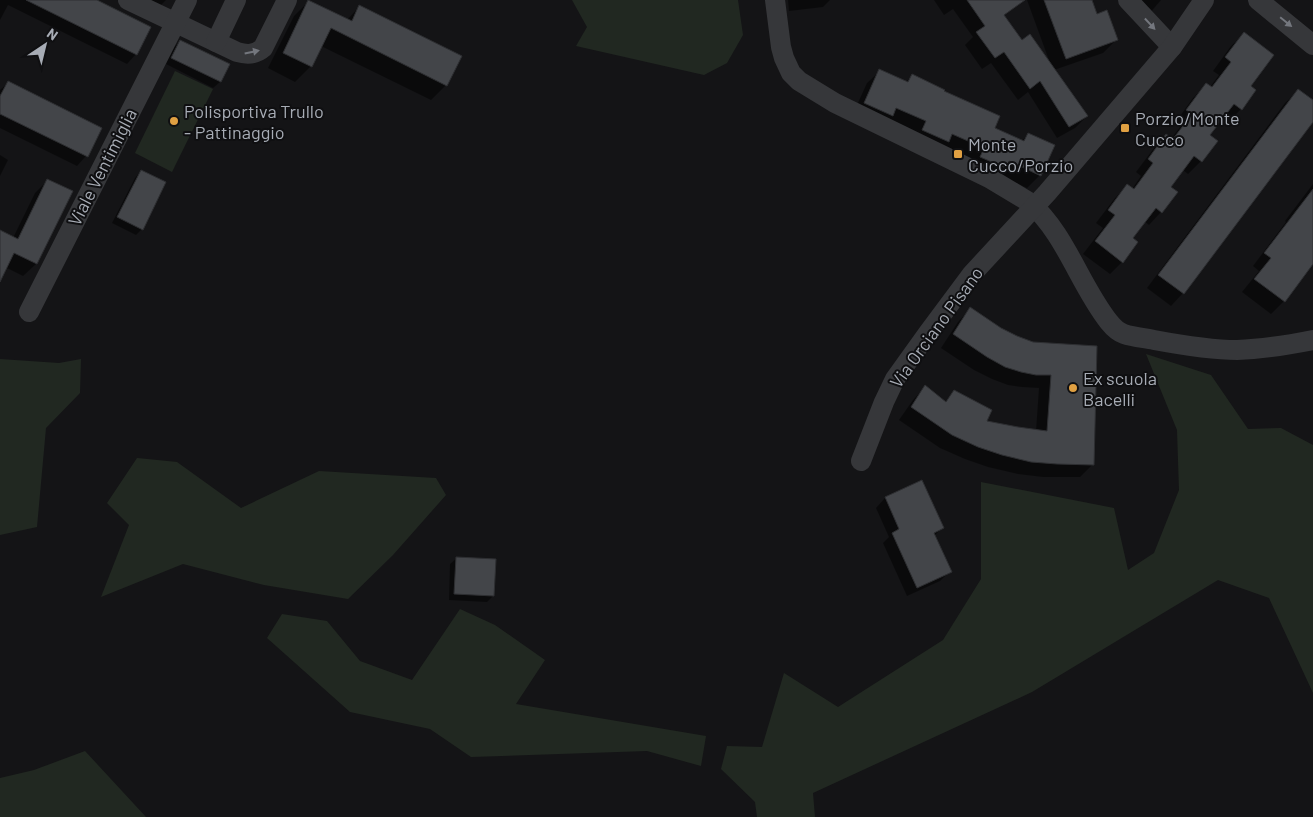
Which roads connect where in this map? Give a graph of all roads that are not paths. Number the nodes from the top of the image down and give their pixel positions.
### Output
1 (128, 0) edge
2 (187, 0) edge
3 (236, 0) edge
4 (287, 0) edge
5 (775, 0) edge
6 (1128, 0) edge
7 (1204, 0) edge
8 (1258, 0) edge
9 (176, 23) junction
10 (216, 42) junction
11 (1313, 45) edge
12 (1172, 47) junction
13 (1034, 207) junction
14 (29, 312) dead end
15 (1313, 340) edge
16 (861, 461) dead end

1 - 9 street
2 - 9 street, Viale Ventimiglia
3 - 10 street
10 -> 4 street
5 - 13 street
6 -> 12 street
7 - 12 street, Via Orciano Pisano
8 -> 11 street
9 - 10 street
9 - 14 street, Viale Ventimiglia
12 - 13 street, Via Orciano Pisano
13 - 15 street
13 - 16 street, Via Orciano Pisano

